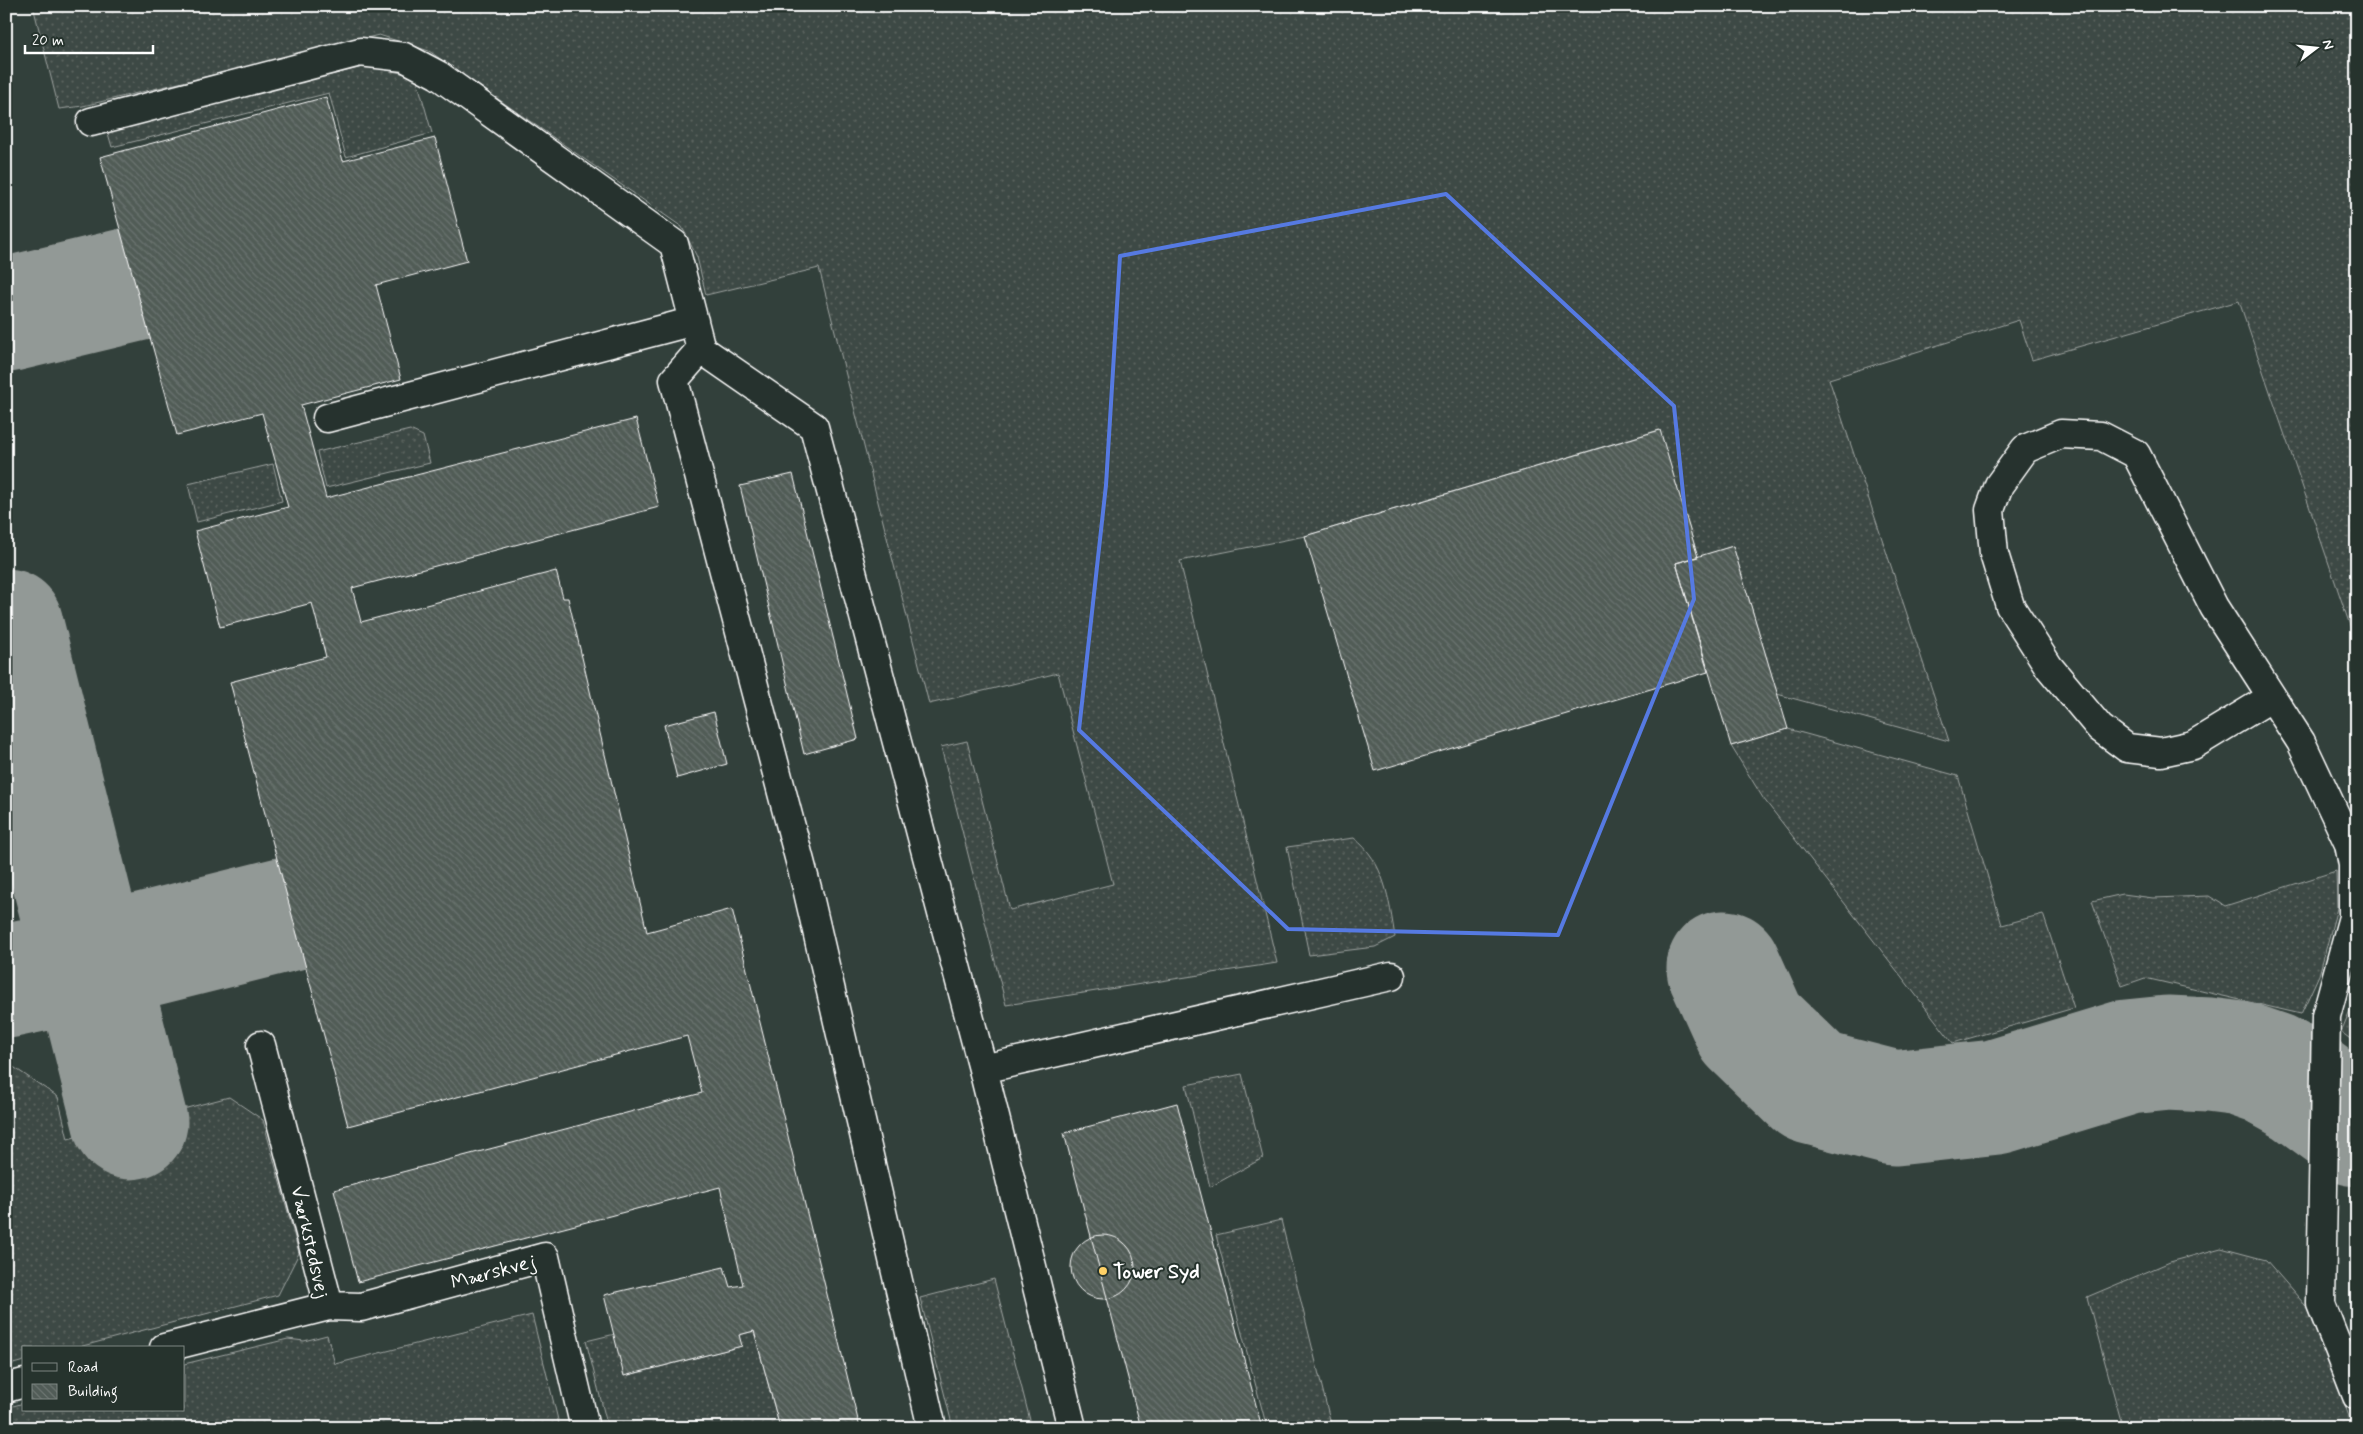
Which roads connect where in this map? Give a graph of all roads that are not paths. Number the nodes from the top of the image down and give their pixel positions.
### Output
1 (91, 122) dead end
2 (694, 321) junction
3 (701, 348) junction
4 (327, 418) dead end
5 (2272, 697) junction
6 (1391, 976) dead end
7 (261, 1045) dead end
8 (983, 1069) junction
9 (329, 1306) junction
10 (172, 1346) edge
11 (22, 1384) edge
12 (6, 1388) edge
13 (2357, 1396) edge
14 (585, 1428) edge
15 (932, 1428) edge
16 (1072, 1428) edge

1 - 2 lane
2 - 3 lane
2 - 4 lane
3 - 8 lane
3 - 15 lane
5 - 5 lane
5 - 13 lane
6 - 8 lane
7 - 9 lane, Værkstedsvej
8 - 16 lane
9 - 10 lane, Værkstedsvej
9 - 14 lane, Mærskvej
11 - 12 lane

